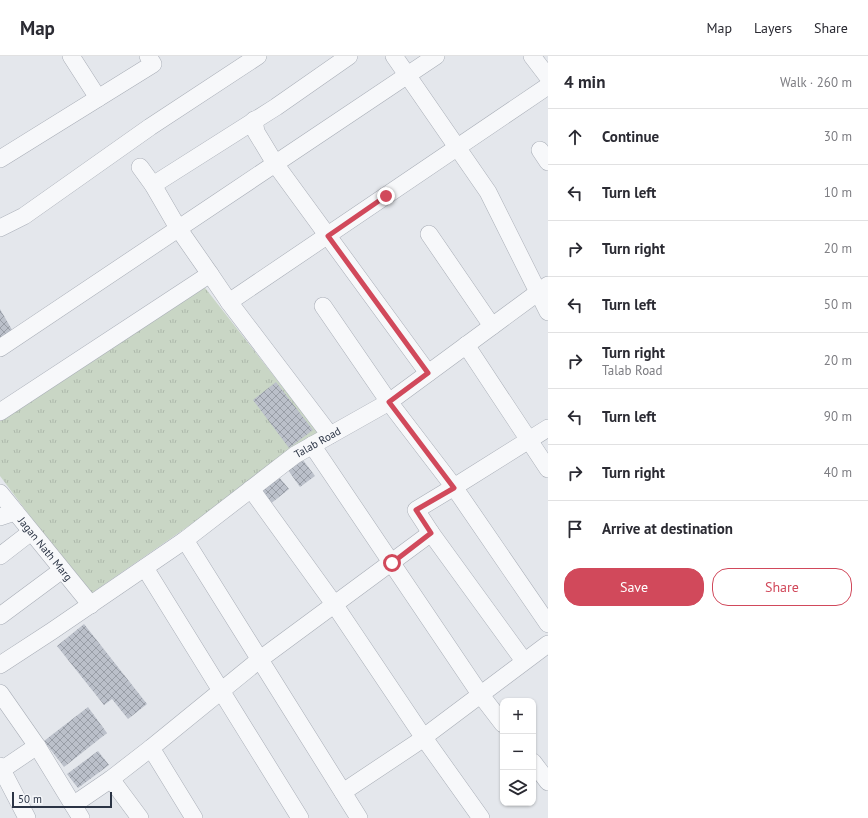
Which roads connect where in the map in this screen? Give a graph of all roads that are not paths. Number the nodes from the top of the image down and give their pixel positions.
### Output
1 (71, 56) edge
2 (148, 56) edge
3 (258, 56) edge
4 (349, 56) edge
5 (394, 56) edge
6 (436, 56) edge
7 (532, 56) edge
8 (408, 75) junction
9 (548, 77) edge
10 (548, 86) edge
11 (98, 98) junction
12 (254, 120) junction
13 (458, 148) junction
14 (0, 159) edge
15 (276, 164) junction
16 (140, 167) dead end
17 (153, 185) junction
18 (0, 228) edge
19 (178, 228) junction
20 (429, 234) dead end
21 (328, 236) junction
22 (210, 274) junction
23 (543, 288) edge
24 (229, 302) junction
25 (323, 306) dead end
26 (548, 312) edge
27 (492, 326) junction
28 (466, 345) junction
29 (0, 348) edge
30 (428, 373) junction
31 (389, 402) junction
32 (0, 412) edge
33 (548, 428) edge
34 (330, 435) junction
35 (529, 440) junction
36 (312, 445) junction
37 (548, 469) edge
38 (454, 488) junction
39 (251, 489) junction
40 (0, 493) edge
41 (8, 514) edge
42 (31, 532) junction
43 (431, 533) junction
44 (185, 540) junction
45 (0, 556) edge
46 (392, 563) junction
47 (145, 568) junction
48 (62, 570) junction
49 (334, 604) junction
50 (91, 605) junction
51 (0, 616) edge
52 (548, 624) edge
53 (548, 644) edge
54 (260, 660) junction
55 (524, 661) junction
56 (0, 665) edge
57 (221, 691) junction
58 (0, 693) edge
59 (480, 694) junction
60 (500, 720) edge
61 (424, 738) junction
62 (37, 746) junction
63 (151, 748) junction
64 (536, 766) edge
65 (1, 768) edge
66 (111, 779) junction
67 (548, 782) edge
68 (343, 792) junction
69 (77, 812) edge
70 (27, 818) edge
71 (140, 818) edge
72 (194, 818) edge
73 (300, 818) edge
74 (359, 818) edge
75 (481, 818) edge

1 - 11 street
2 - 11 street
3 - 18 street
4 - 12 street
5 - 8 street
6 - 8 street
7 - 9 street
8 - 13 street
8 - 15 street
10 - 13 street
11 - 14 street
12 - 15 street
12 - 17 street
13 - 21 street
13 - 23 street
15 - 19 street
15 - 21 street
16 - 17 street
17 - 19 street
19 - 22 street
19 - 29 street
20 - 27 street
21 - 24 street
21 - 30 street
22 - 24 street
22 - 32 street
23 - 26 street
23 - 27 street, Talab Road
24 - 34 street
25 - 31 street
27 - 28 street, Talab Road
28 - 30 street, Talab Road
28 - 35 street
30 - 31 street, Talab Road
31 - 34 street, Talab Road
31 - 38 street
33 - 35 street
34 - 36 street, Talab Road
35 - 37 street
35 - 38 street
36 - 39 street, Talab Road
36 - 46 street
38 - 43 street
38 - 52 street
39 - 44 street, Talab Road
39 - 49 street
40 - 41 street, Jagan Nath Marg
41 - 42 street, Jagan Nath Marg
42 - 45 street
42 - 48 street, Jagan Nath Marg
43 - 46 street
43 - 55 street
44 - 47 street, Talab Road
44 - 54 street
46 - 49 street
46 - 59 street
47 - 50 street, Talab Road
47 - 57 street
48 - 50 street, Jagan Nath Marg
48 - 51 street
49 - 54 street
49 - 61 street
50 - 56 street, Talab Road
53 - 55 street
54 - 57 street
54 - 68 street
55 - 59 street
57 - 63 street
57 - 73 street
58 - 62 street
59 - 60 street
59 - 61 street
61 - 68 street
61 - 75 street
62 - 65 street
62 - 69 street
63 - 66 street
63 - 72 street
64 - 67 street
65 - 70 street
66 - 69 street
66 - 71 street
68 - 74 street

